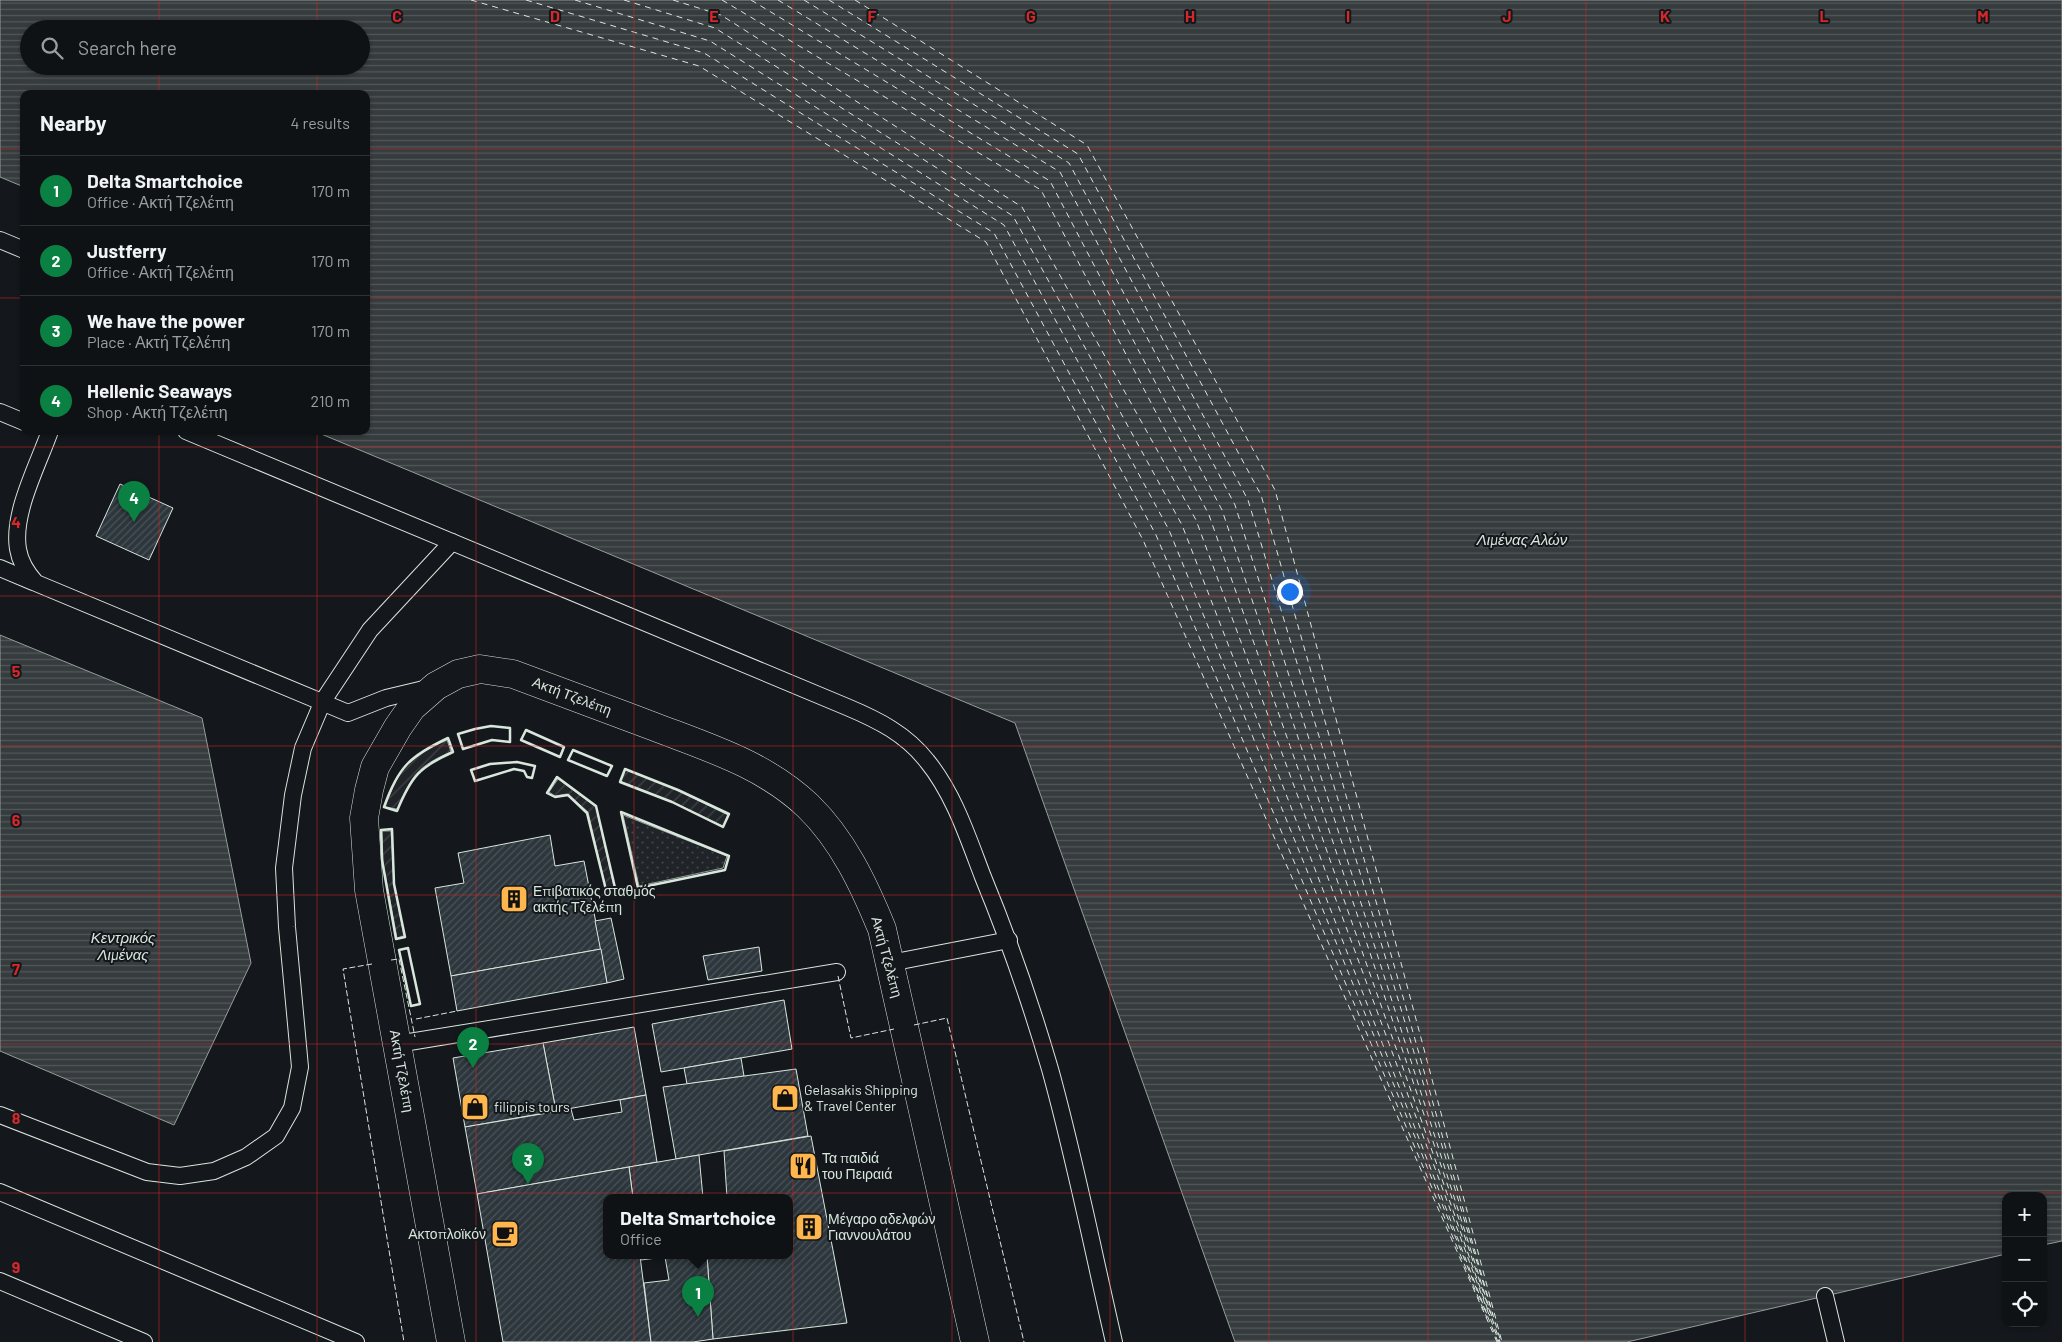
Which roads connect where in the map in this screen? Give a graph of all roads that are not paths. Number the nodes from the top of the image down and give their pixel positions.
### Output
1 (0, 240) edge
2 (20, 248) edge
3 (0, 412) edge
4 (20, 420) edge
5 (48, 435) edge
6 (196, 435) edge
7 (452, 542) junction
8 (0, 568) edge
9 (36, 583) junction
10 (436, 686) junction
11 (323, 702) junction
12 (1009, 940) junction
13 (890, 962) junction
14 (837, 972) dead end
15 (397, 1044) junction
16 (0, 1115) edge
17 (0, 1192) edge
18 (0, 1281) edge
19 (1825, 1296) dead end
20 (144, 1342) edge
21 (356, 1342) edge
22 (451, 1342) edge
23 (975, 1342) edge
24 (1114, 1342) edge
25 (1836, 1342) edge

1 - 2 lane
3 - 4 lane
5 - 9 lane
6 - 7 lane
7 - 11 lane
7 - 12 lane
8 - 9 lane
9 - 11 lane
10 - 11 lane
10 - 13 street, Ακτή Τζελέπη
10 - 15 street, Ακτή Τζελέπη
11 - 16 lane
12 - 13 lane
12 - 24 lane
13 - 23 street, Ακτή Τζελέπη
14 - 15 lane
15 - 22 street, Ακτή Τζελέπη
17 - 21 lane
18 - 20 lane
19 - 25 lane

